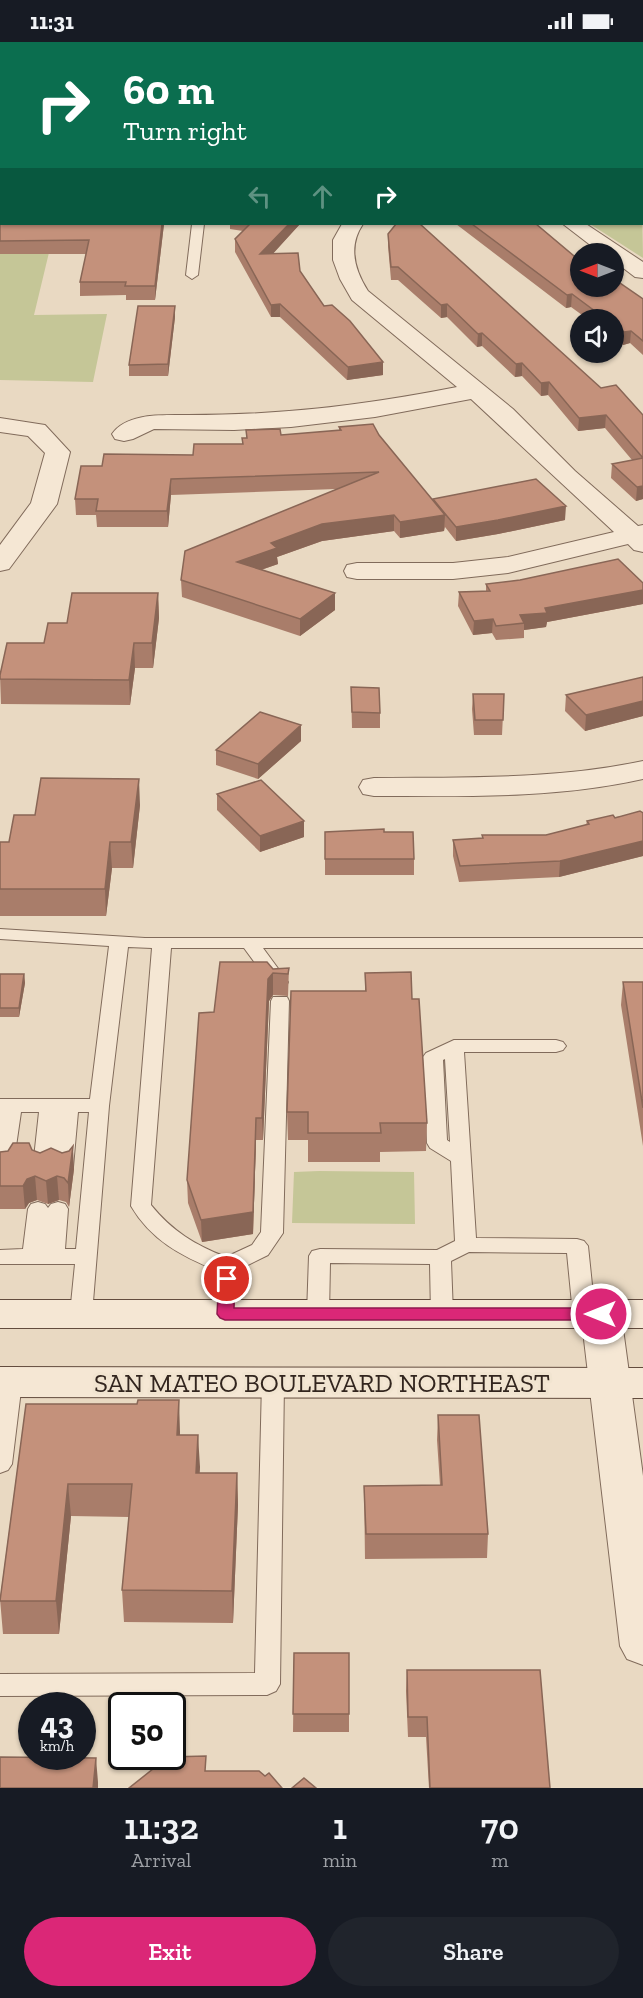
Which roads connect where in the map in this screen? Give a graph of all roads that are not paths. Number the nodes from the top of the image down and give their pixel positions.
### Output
1 (198, 225) edge
2 (352, 225) edge
3 (574, 225) edge
4 (643, 272) edge
5 (192, 275) dead end
6 (475, 391) junction
7 (0, 425) edge
8 (124, 434) dead end
9 (640, 538) edge
10 (0, 563) edge
11 (357, 571) dead end
12 (643, 770) edge
13 (374, 788) dead end
14 (0, 934) edge
15 (119, 943) junction
16 (162, 943) junction
17 (249, 943) junction
18 (643, 943) edge
19 (556, 1046) dead end
20 (6, 1105) edge
21 (59, 1106) junction
22 (99, 1106) junction
23 (3, 1167) edge
24 (53, 1167) edge
25 (48, 1209) dead end
26 (466, 1245) junction
27 (43, 1256) junction
28 (86, 1256) junction
29 (0, 1257) edge
30 (440, 1257) junction
31 (228, 1266) junction
32 (0, 1314) edge
33 (81, 1314) junction
34 (225, 1314) junction
35 (318, 1314) junction
36 (442, 1314) junction
37 (592, 1314) junction
38 (643, 1314) edge
39 (6, 1382) edge
40 (273, 1382) junction
41 (626, 1384) edge
42 (0, 1464) edge
43 (632, 1479) edge
44 (643, 1646) edge
45 (0, 1684) edge

1 - 5 lane
2 - 6 street
3 - 4 street
6 - 8 street
6 - 9 street
7 - 10 street
9 - 11 street
12 - 13 street
14 - 15 lane
15 - 16 lane
15 - 22 lane
16 - 17 lane
16 - 31 lane
17 - 18 lane
17 - 31 lane
19 - 26 lane
20 - 21 lane
20 - 23 lane
21 - 22 lane
21 - 24 lane
22 - 28 lane
25 - 27 lane
26 - 30 lane
26 - 37 lane
27 - 28 lane
27 - 29 lane
28 - 33 lane
30 - 35 lane
30 - 36 lane
31 - 34 lane
32 - 33 street
33 - 34 street
34 - 35 street
35 - 36 street
36 - 37 street
37 - 38 street
37 - 41 street
39 - 40 street, SAN MATEO BOULEVARD NORTHEAST
39 - 42 lane
40 - 41 street, SAN MATEO BOULEVARD NORTHEAST
40 - 45 lane
41 - 43 street
43 - 44 street

